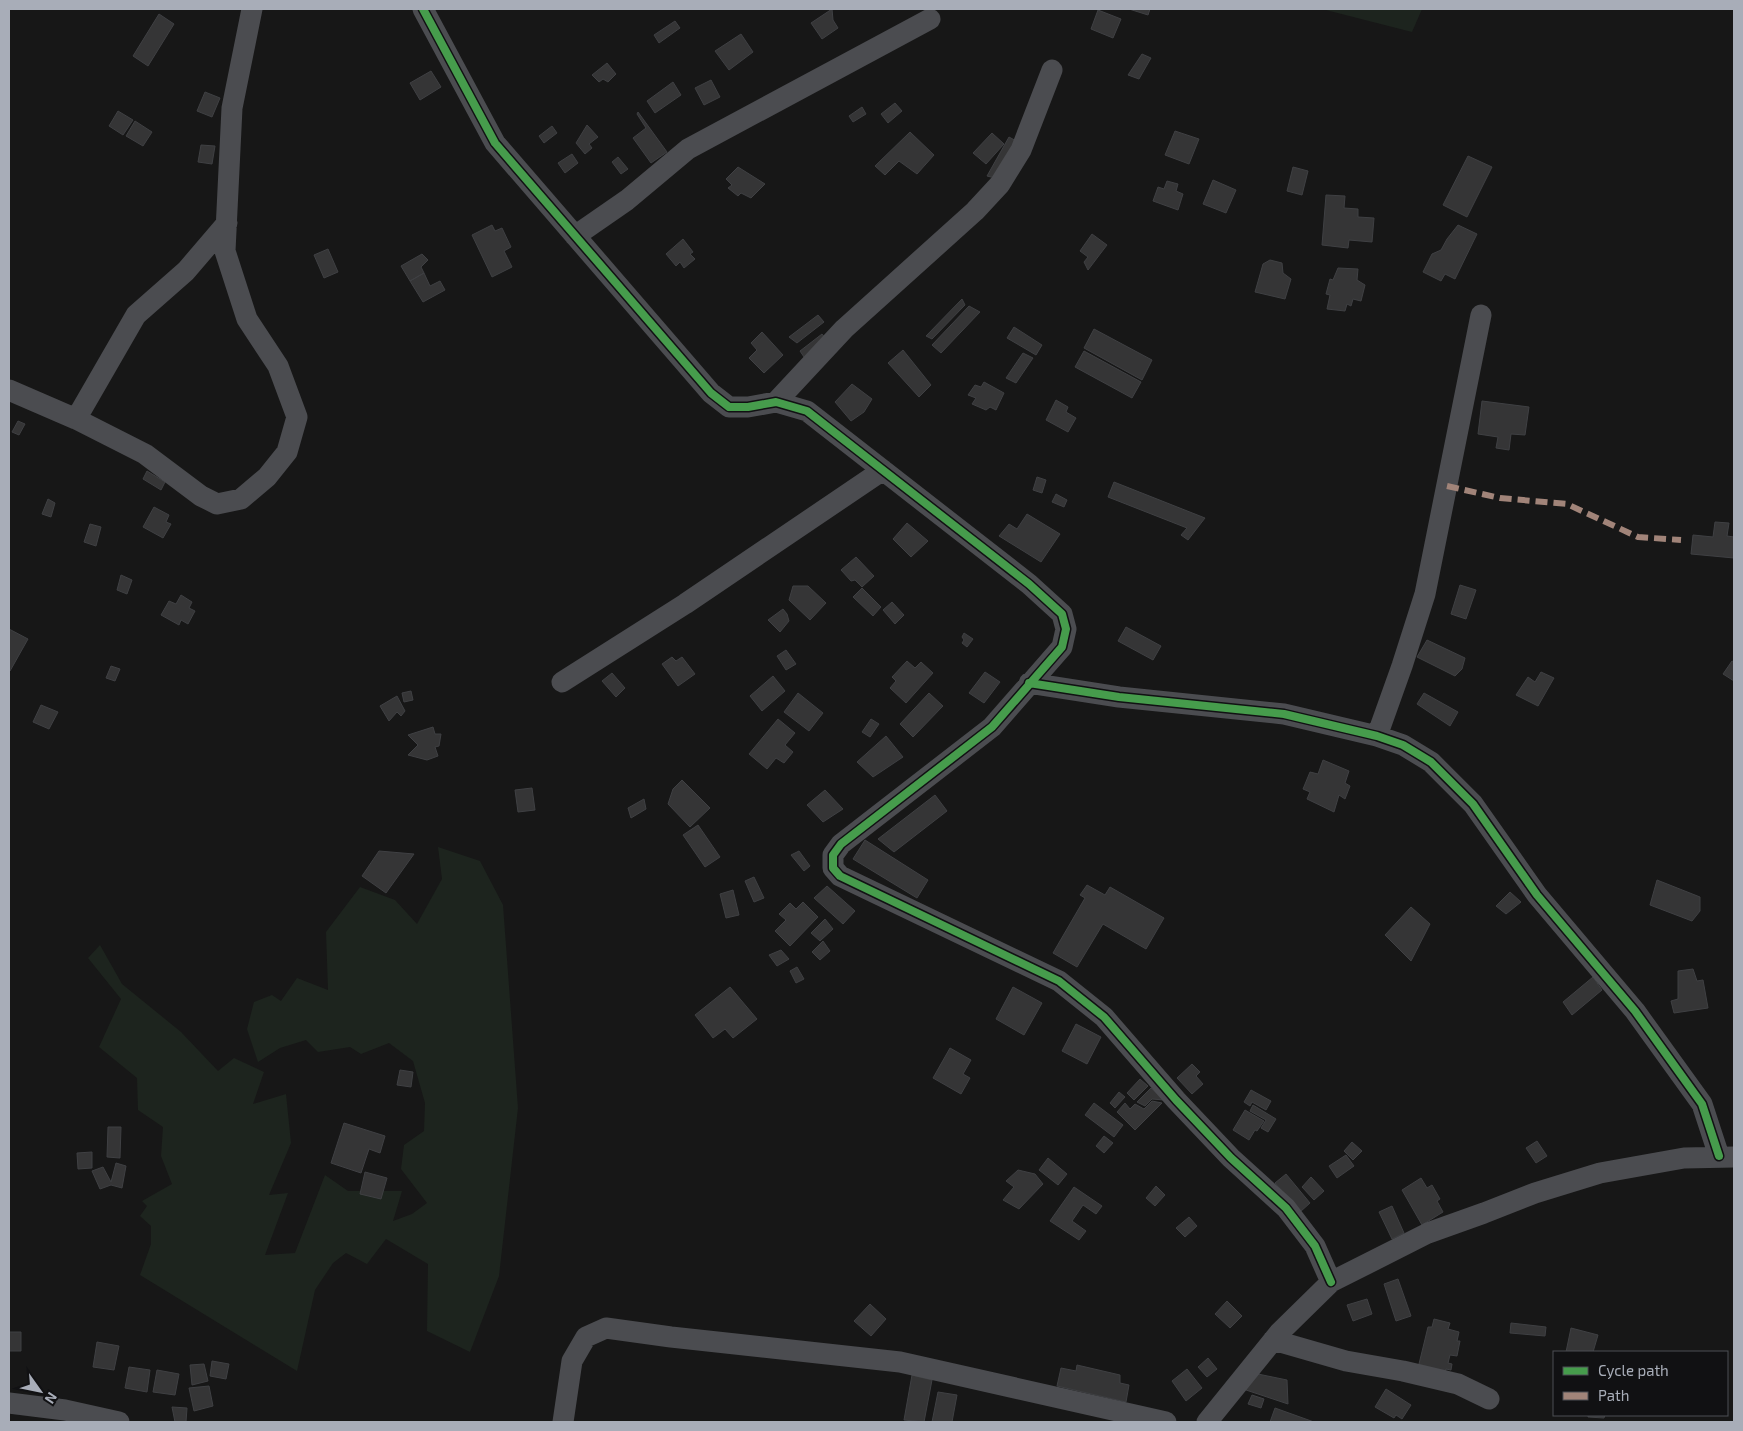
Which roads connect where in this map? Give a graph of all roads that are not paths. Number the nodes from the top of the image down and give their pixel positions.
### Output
1 (423, 9) edge
2 (255, 12) edge
3 (930, 19) dead end
4 (1052, 70) dead end
5 (227, 223) junction
6 (575, 236) junction
7 (1481, 315) dead end
8 (9, 390) edge
9 (776, 402) junction
10 (76, 419) junction
11 (883, 470) junction
12 (562, 682) dead end
13 (1029, 683) junction
14 (1377, 736) junction
15 (1727, 1157) edge
16 (1331, 1282) junction
17 (1273, 1340) junction
18 (1489, 1399) dead end
19 (9, 1403) edge
20 (119, 1422) edge
21 (563, 1422) edge
22 (1166, 1422) edge
23 (1207, 1422) edge

1 - 6 street
2 - 5 street
3 - 6 street
4 - 9 street
5 - 10 street
5 - 10 street
6 - 9 street
7 - 14 street
8 - 10 street
9 - 11 street
11 - 12 street
11 - 13 street
13 - 14 street
13 - 16 street
14 - 15 street
15 - 16 street
16 - 17 street
17 - 18 street
17 - 23 street
19 - 20 street
21 - 22 street

